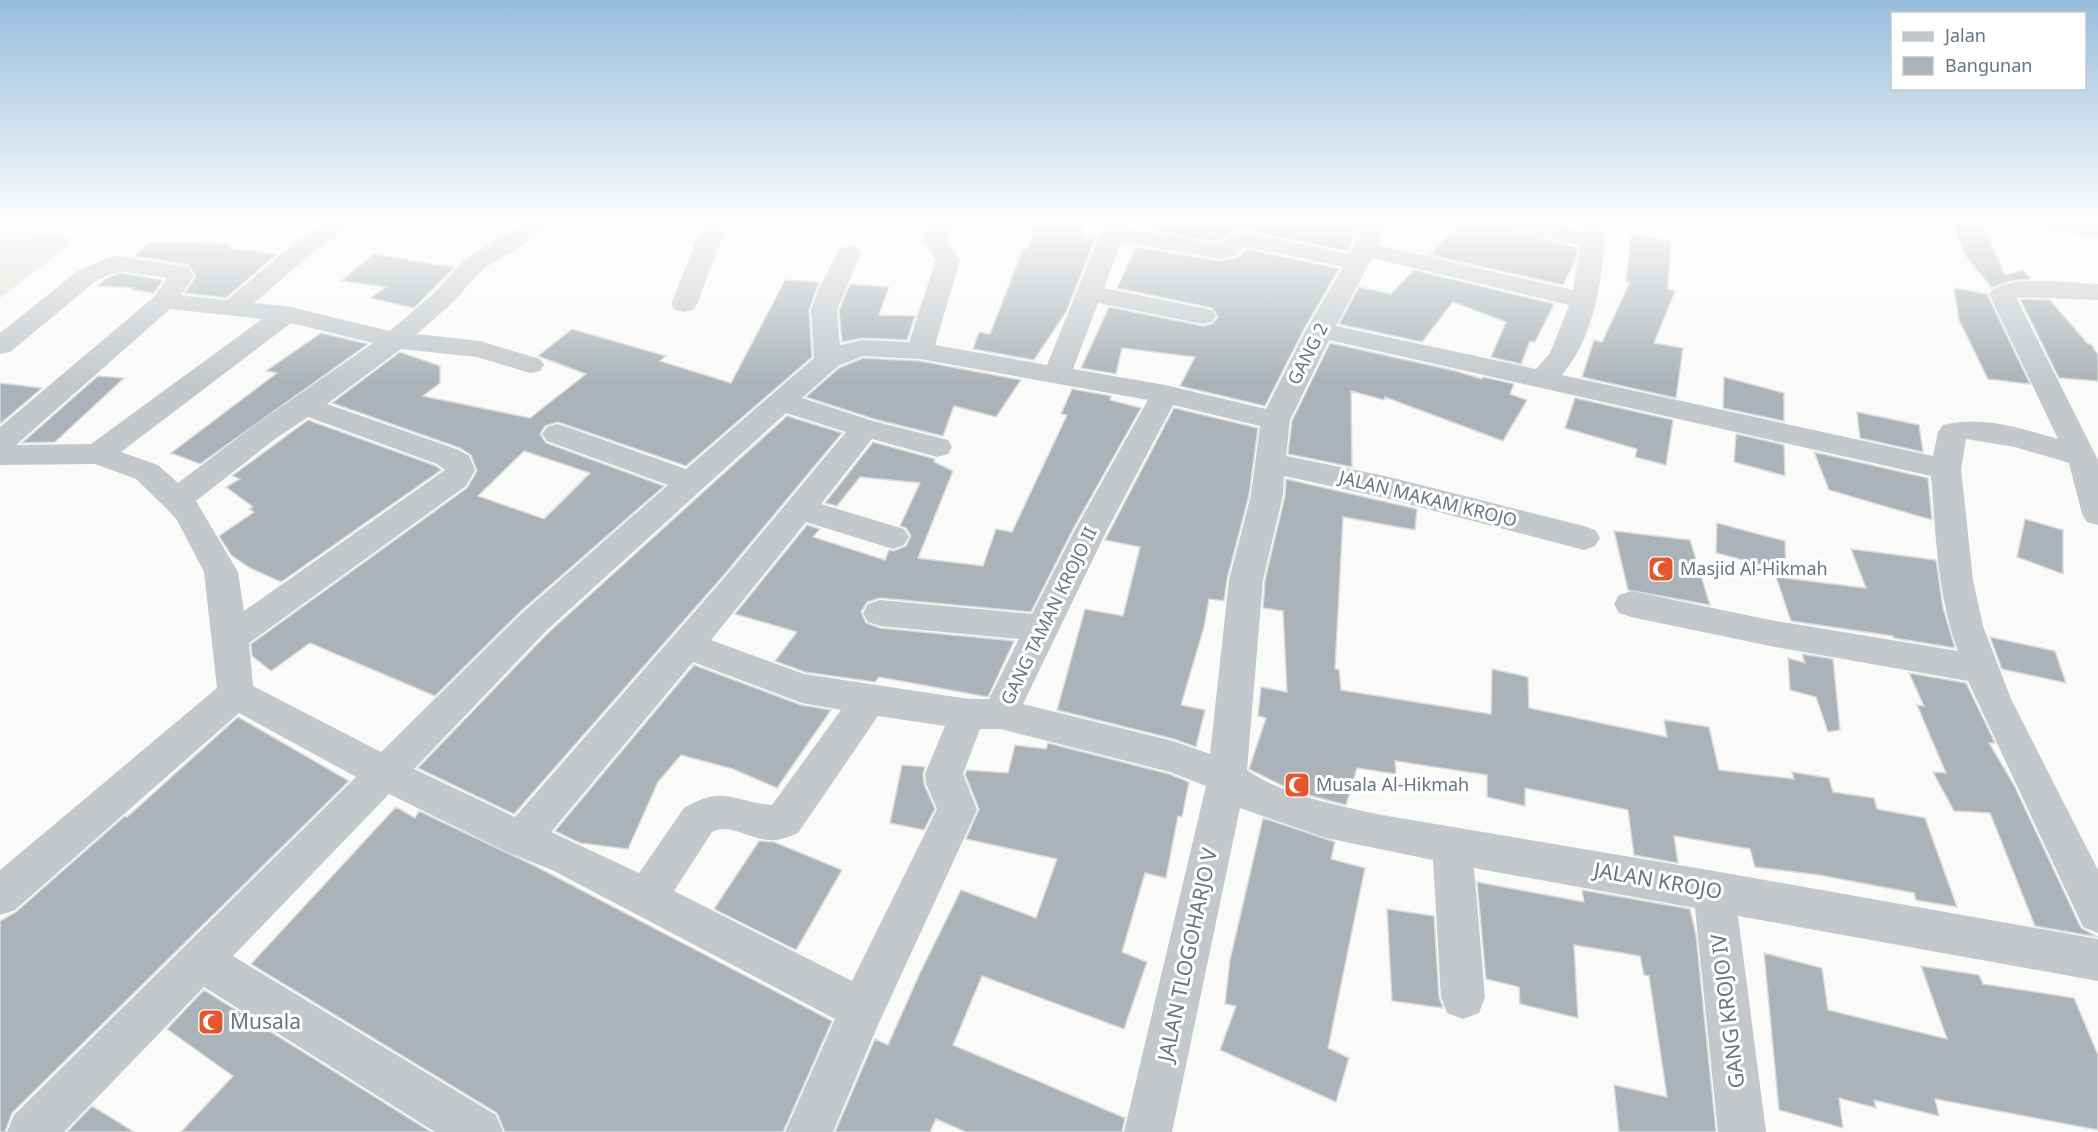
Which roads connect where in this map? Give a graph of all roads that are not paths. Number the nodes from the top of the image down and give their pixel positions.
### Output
1 (86, 277) edge
2 (179, 277) edge
3 (269, 277) edge
4 (462, 277) edge
5 (695, 277) edge
6 (838, 277) edge
7 (943, 277) edge
8 (1095, 277) edge
9 (1348, 277) edge
10 (1491, 277) edge
11 (1586, 277) edge
12 (2098, 292) edge
13 (1089, 293) junction
14 (1582, 300) junction
15 (164, 301) junction
16 (684, 304) dead end
17 (234, 307) junction
18 (286, 314) junction
19 (1203, 316) dead end
20 (1319, 330) junction
21 (395, 340) junction
22 (0, 346) edge
23 (920, 351) junction
24 (828, 360) junction
25 (530, 365) dead end
26 (1057, 374) junction
27 (1543, 379) junction
28 (1166, 394) junction
29 (780, 401) junction
30 (305, 406) junction
31 (1275, 420) junction
32 (865, 428) junction
33 (557, 434) dead end
34 (0, 442) edge
35 (937, 447) dead end
36 (98, 454) junction
37 (0, 455) edge
38 (2081, 456) junction
39 (1272, 463) junction
40 (1946, 470) junction
41 (690, 482) junction
42 (177, 500) junction
43 (800, 509) junction
44 (2098, 514) edge
45 (893, 537) dead end
46 (1584, 538) dead end
47 (1631, 604) dead end
48 (880, 613) dead end
49 (1041, 628) junction
50 (231, 638) junction
51 (685, 645) junction
52 (1980, 669) junction
53 (236, 694) junction
54 (869, 700) junction
55 (985, 714) junction
56 (384, 773) junction
57 (1227, 777) junction
58 (521, 839) junction
59 (1452, 846) junction
60 (1714, 890) junction
61 (0, 896) edge
62 (646, 898) junction
63 (2098, 914) edge
64 (2098, 960) edge
65 (201, 962) junction
66 (1463, 997) dead end
67 (853, 1004) junction
68 (32, 1132) edge
69 (479, 1132) edge
70 (809, 1132) edge
71 (1148, 1132) edge
72 (1742, 1132) edge

1 - 22 street
2 - 15 street
3 - 17 street
4 - 21 street
5 - 16 street
6 - 24 street
7 - 23 street
8 - 13 street
9 - 20 street, GANG 2
10 - 14 street
11 - 14 street
12 - 38 street
13 - 19 street
13 - 26 street
14 - 27 street
15 - 17 street
15 - 34 street
17 - 18 street
18 - 21 street
18 - 36 street
20 - 27 street
20 - 31 street, GANG 2
21 - 25 street
21 - 30 street
23 - 24 street
23 - 26 street
24 - 29 street
26 - 28 street
27 - 40 street
28 - 31 street
28 - 49 street, GANG TAMAN KROJO II
29 - 32 street
29 - 41 street
30 - 42 street
30 - 50 street
31 - 39 street, JALAN TLOGOHARJO V
32 - 35 street
32 - 43 street
33 - 41 street
36 - 37 street
36 - 42 street
38 - 40 street
38 - 44 street
39 - 46 street, JALAN MAKAM KROJO
39 - 57 street, JALAN TLOGOHARJO V
40 - 52 street
41 - 56 street
42 - 50 street
43 - 45 street
43 - 51 street
47 - 52 street
48 - 49 street
49 - 55 street, GANG TAMAN KROJO II
50 - 53 street
51 - 54 street
51 - 58 street
52 - 63 street
53 - 56 street
53 - 61 street
54 - 55 street
54 - 62 street
55 - 57 street, JALAN KROJO
55 - 67 street, GANG TAMAN KROJO II
56 - 58 street
56 - 65 street
57 - 59 street, JALAN KROJO
57 - 71 street, JALAN TLOGOHARJO V
58 - 62 street
59 - 60 street, JALAN KROJO
59 - 66 street
60 - 64 street, JALAN KROJO
60 - 72 street, GANG KROJO IV
62 - 67 street
65 - 68 street
65 - 69 street
67 - 70 street, GANG TAMAN KROJO II

